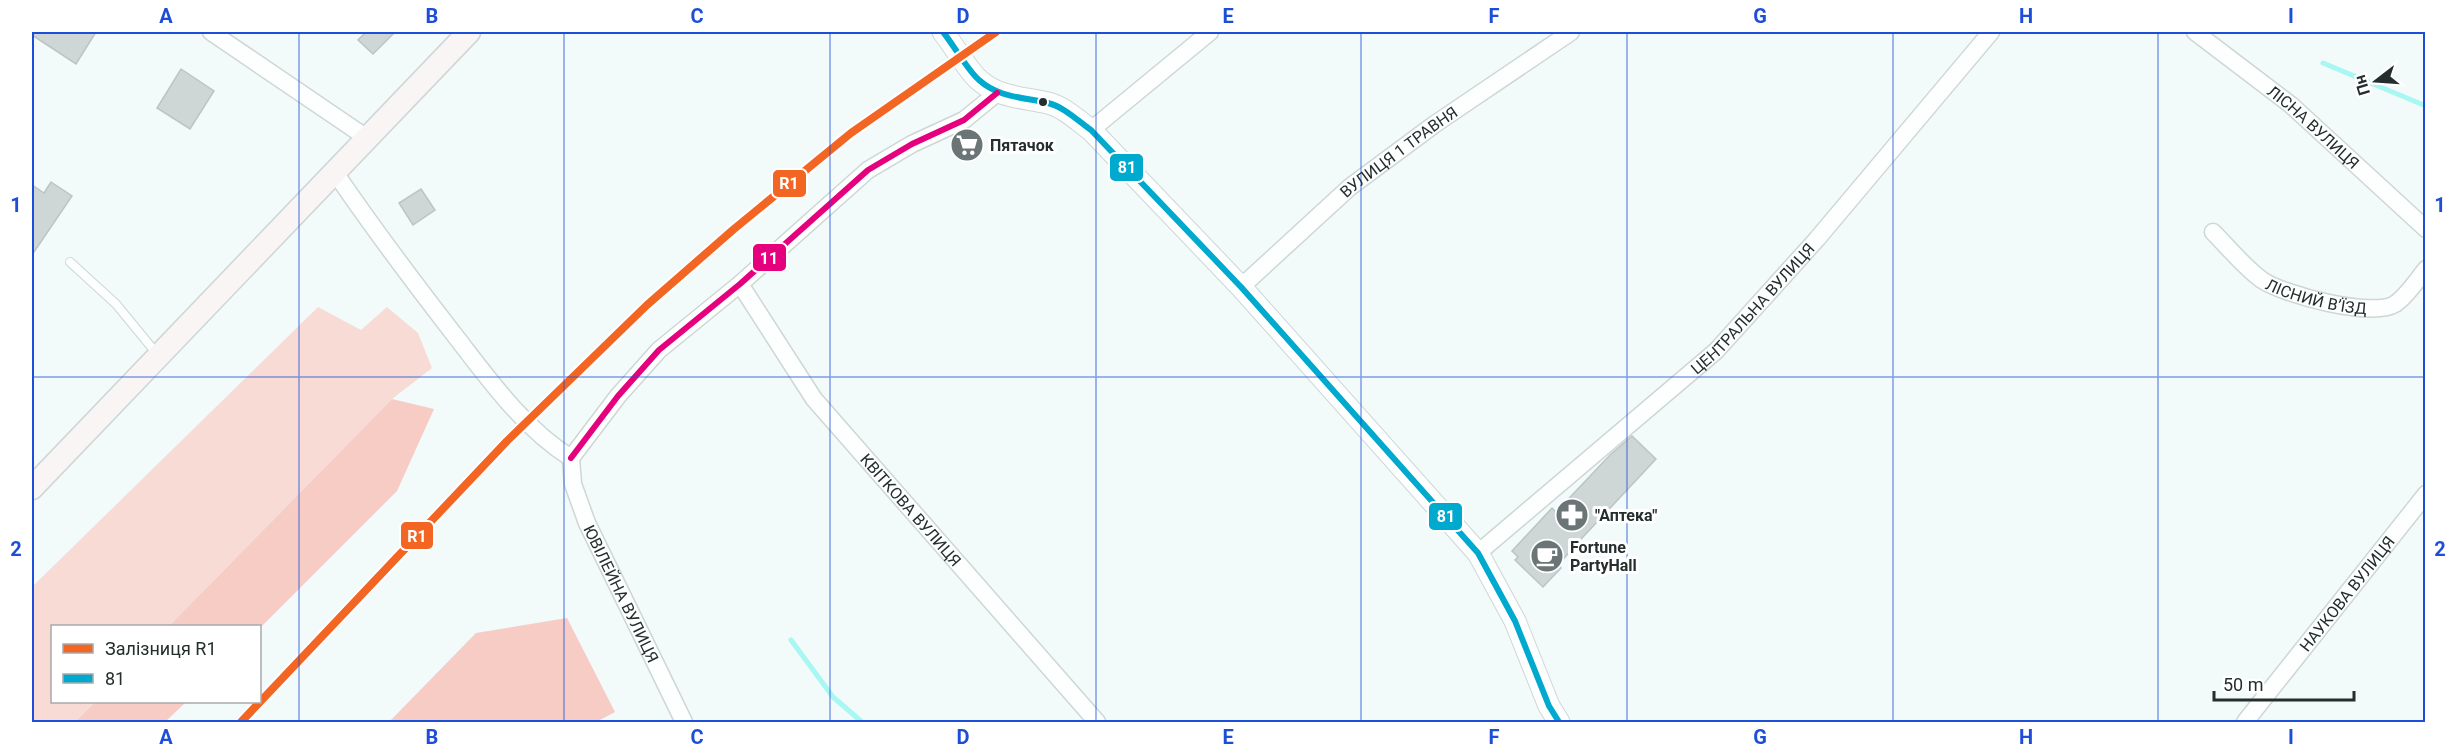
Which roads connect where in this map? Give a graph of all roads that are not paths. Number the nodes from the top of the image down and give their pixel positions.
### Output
1 (211, 32) edge
2 (469, 32) edge
3 (944, 32) edge
4 (1210, 32) edge
5 (1570, 32) edge
6 (1991, 32) edge
7 (2195, 32) edge
8 (997, 93) junction
9 (1091, 130) junction
10 (367, 138) junction
11 (334, 171) junction
12 (2426, 230) edge
13 (2212, 232) dead end
14 (69, 262) dead end
15 (2426, 269) edge
16 (740, 284) junction
17 (1241, 287) junction
18 (159, 357) junction
19 (571, 458) junction
20 (32, 488) edge
21 (2426, 494) edge
22 (1478, 553) junction
23 (684, 723) edge
24 (1097, 723) edge
25 (1559, 723) edge
26 (2244, 723) edge

1 - 10 street
2 - 10 main road
3 - 8 street
4 - 9 street
5 - 17 street, ВУЛИЦЯ 1 ТРАВНЯ
6 - 22 street, ЦЕНТРАЛЬНА ВУЛИЦЯ
7 - 12 street, ЛІСНА ВУЛИЦЯ
8 - 9 street
8 - 16 street
9 - 17 street
10 - 11 main road
11 - 18 main road
11 - 19 street
13 - 15 street, ЛІСНИЙ В’ЇЗД
14 - 18 lane
16 - 19 street
16 - 24 street, КВІТКОВА ВУЛИЦЯ
17 - 22 street
18 - 20 main road
19 - 23 street, ЮВІЛЕЙНА ВУЛИЦЯ
21 - 26 street, НАУКОВА ВУЛИЦЯ
22 - 25 street

